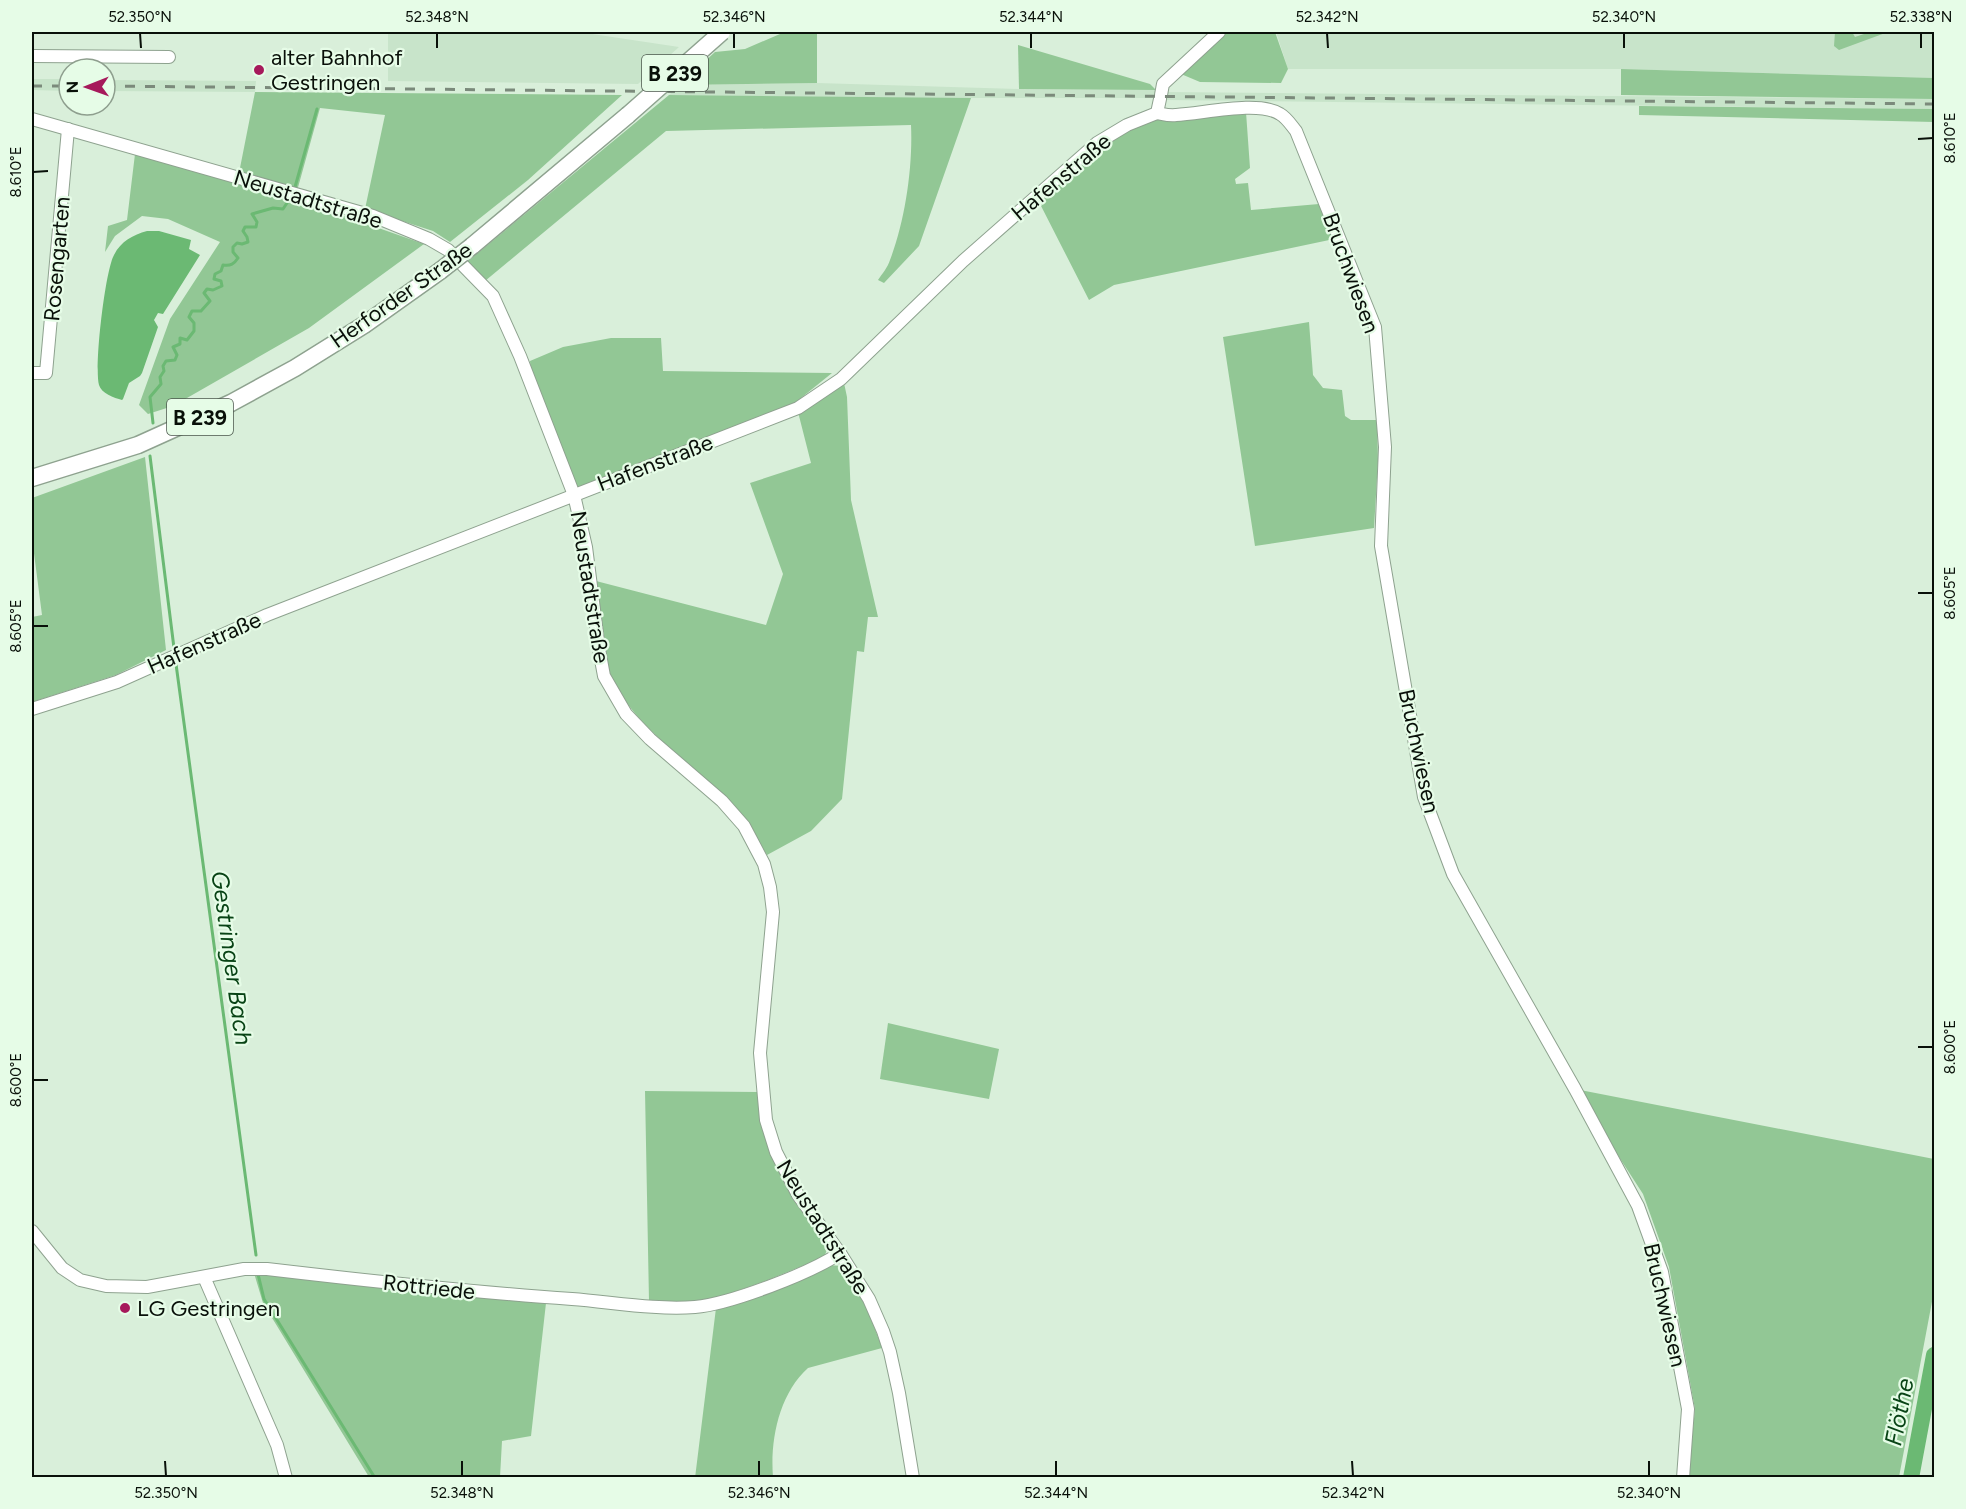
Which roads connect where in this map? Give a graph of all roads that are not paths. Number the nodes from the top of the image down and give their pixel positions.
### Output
1 (723, 32) edge
2 (1219, 32) edge
3 (32, 56) edge
4 (169, 57) dead end
5 (1157, 113) junction
6 (32, 119) edge
7 (68, 129) junction
8 (32, 373) edge
9 (32, 478) edge
10 (574, 495) junction
11 (32, 709) edge
12 (32, 1231) edge
13 (840, 1253) junction
14 (204, 1277) junction
15 (286, 1478) edge
16 (913, 1478) edge
17 (1683, 1478) edge

1 - 9 main road, Herforder Straße / B 239, bridge
2 - 5 street
3 - 4 street
5 - 10 street, Hafenstraße
5 - 17 street, Bruchwiesen
6 - 7 street, Neustadtstraße
7 - 8 street, Rosengarten
7 - 10 street, Neustadtstraße
10 - 11 street, Hafenstraße
10 - 13 street, Neustadtstraße
12 - 14 street, Rottriede
13 - 14 street, Rottriede
13 - 16 street, Neustadtstraße
14 - 15 street

